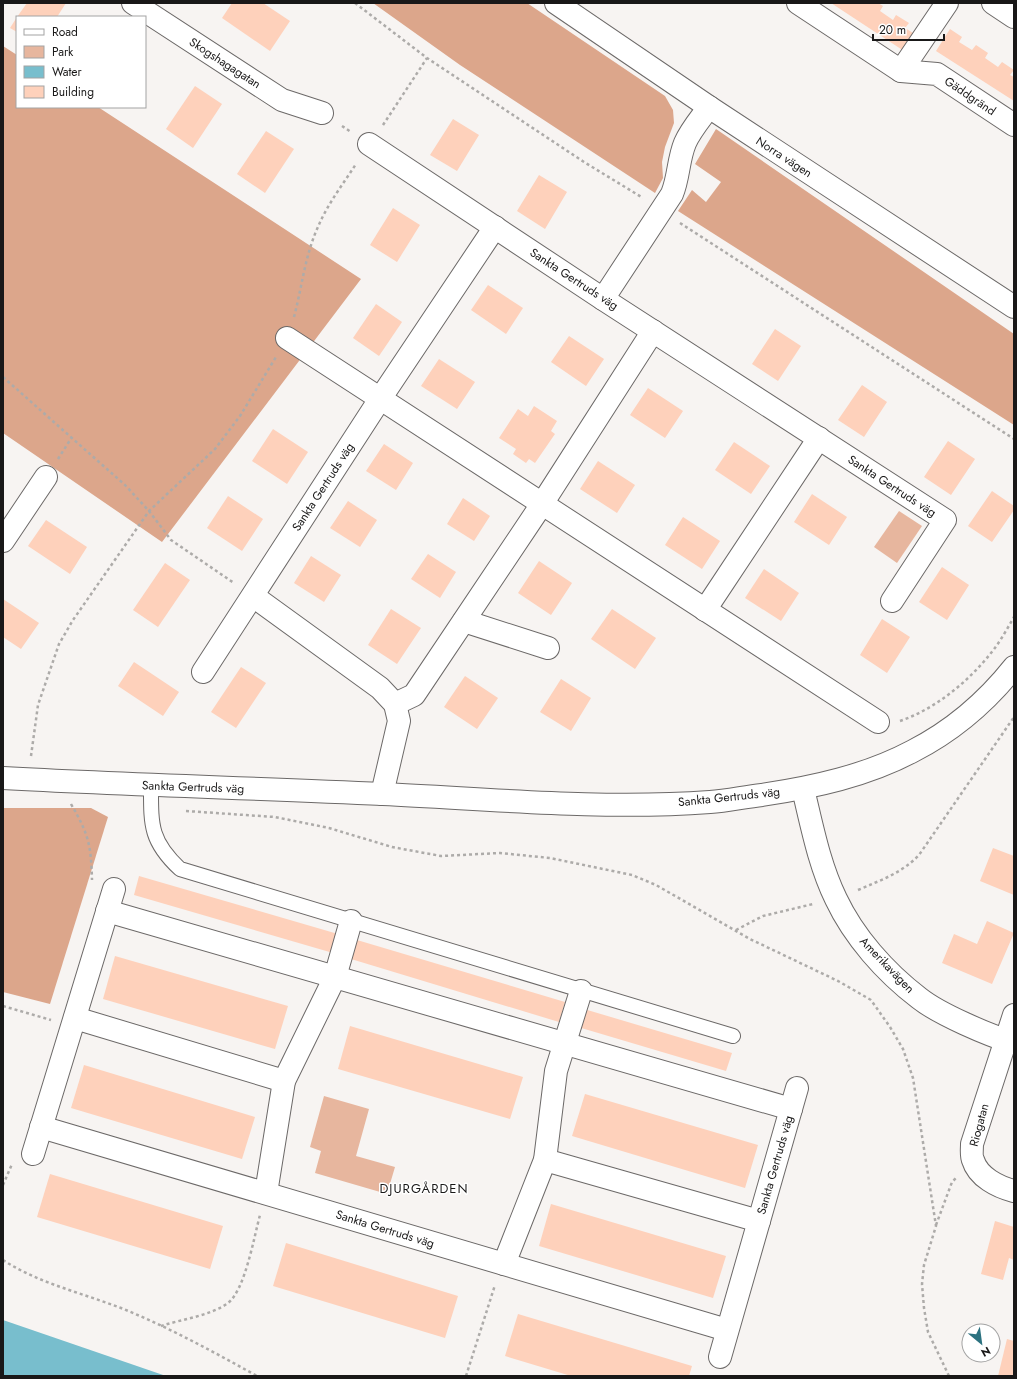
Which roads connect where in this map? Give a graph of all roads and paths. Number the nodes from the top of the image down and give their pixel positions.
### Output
1 (133, 3) edge
2 (356, 3) edge
3 (556, 3) edge
4 (798, 3) edge
5 (947, 3) edge
6 (993, 3) edge
7 (1014, 17) edge
8 (427, 58) junction
9 (900, 71) junction
10 (709, 107) junction
11 (322, 113) joint
12 (1014, 125) edge
13 (370, 144) junction
14 (662, 210) junction
15 (495, 227) junction
16 (603, 299) junction
17 (1014, 307) edge
18 (653, 331) junction
19 (287, 338) junction
20 (3, 377) edge
21 (380, 399) junction
22 (819, 438) junction
23 (1014, 439) edge
24 (46, 476) dead end
25 (542, 504) junction
26 (149, 511) junction
27 (3, 541) edge
28 (253, 596) junction
29 (892, 601) dead end
30 (705, 610) junction
31 (1014, 617) edge
32 (464, 621) junction
33 (548, 648) dead end
34 (1014, 667) edge
35 (203, 672) dead end
36 (395, 704) junction
37 (1014, 717) edge
38 (878, 722) joint
39 (3, 778) edge
40 (28, 779) junction
41 (150, 786) junction
42 (803, 789) junction
43 (382, 794) junction
44 (150, 809) junction
45 (114, 889) dead end
46 (836, 899) junction
47 (107, 911) junction
48 (351, 921) junction
49 (736, 930) junction
50 (335, 977) junction
51 (581, 991) junction
52 (3, 1006) edge
53 (1014, 1015) edge
54 (66, 1020) junction
55 (733, 1036) dead end
56 (1010, 1042) edge
57 (565, 1044) junction
58 (284, 1081) junction
59 (797, 1088) dead end
60 (791, 1109) junction
61 (41, 1127) junction
62 (33, 1154) dead end
63 (545, 1160) junction
64 (973, 1160) junction
65 (1014, 1191) edge
66 (266, 1193) junction
67 (759, 1221) junction
68 (936, 1226) junction
69 (3, 1260) edge
70 (504, 1264) junction
71 (161, 1326) junction
72 (727, 1330) junction
73 (720, 1357) dead end
74 (257, 1376) edge
75 (466, 1376) edge
76 (949, 1376) edge

1 - 11 street, Skogshagagatan
2 - 8 path
3 - 10 street, Norra vägen
4 - 9 street, Gäddgränd
5 - 9 street
6 - 7 street
8 - 13 path
8 - 14 path
9 - 12 street, Gäddgränd
10 - 14 street
10 - 17 street, Norra vägen
11 - 13 path
13 - 15 street, Sankta Gertruds väg
13 - 19 path
14 - 16 street
14 - 23 path
15 - 16 street, Sankta Gertruds väg
15 - 21 street, Sankta Gertruds väg
16 - 18 street, Sankta Gertruds väg
18 - 22 street, Sankta Gertruds väg
18 - 25 street
19 - 21 street
19 - 26 path
20 - 26 path
21 - 25 street
21 - 28 street, Sankta Gertruds väg
22 - 29 street, Sankta Gertruds väg
22 - 30 street
24 - 27 street
25 - 30 street
25 - 32 street
26 - 28 path
26 - 40 path
28 - 35 street, Sankta Gertruds väg
28 - 36 street
30 - 38 street
31 - 38 path
32 - 33 street
32 - 36 street
34 - 42 street, Sankta Gertruds väg
36 - 43 street
37 - 46 path
39 - 40 street, Sankta Gertruds väg
40 - 41 street, Sankta Gertruds väg
41 - 43 street, Sankta Gertruds väg
41 - 44 lane
42 - 43 street, Sankta Gertruds väg
42 - 46 street, Amerikavägen
44 - 48 lane
44 - 49 path
45 - 47 street
46 - 49 path
46 - 56 street, Amerikavägen
47 - 50 street, Sankta Gertruds väg
47 - 54 street
48 - 50 street
48 - 51 lane
49 - 68 path
50 - 57 street, Sankta Gertruds väg
50 - 58 street
51 - 55 lane
51 - 57 street
52 - 54 path
53 - 56 street, Riogatan
54 - 58 street
54 - 61 street
56 - 64 street, Riogatan
57 - 60 street, Sankta Gertruds väg
57 - 63 street
58 - 66 street
59 - 60 street, Sankta Gertruds väg
60 - 67 street, Sankta Gertruds väg
61 - 62 street
61 - 66 street, Sankta Gertruds väg
63 - 67 street, Sankta Gertruds väg
63 - 70 street
64 - 65 street, Riogatan
64 - 68 path
66 - 70 street, Sankta Gertruds väg
66 - 71 path
67 - 72 street, Sankta Gertruds väg
68 - 76 path
69 - 71 path
70 - 72 street, Sankta Gertruds väg
70 - 75 path
71 - 74 path
72 - 73 street, Sankta Gertruds väg

